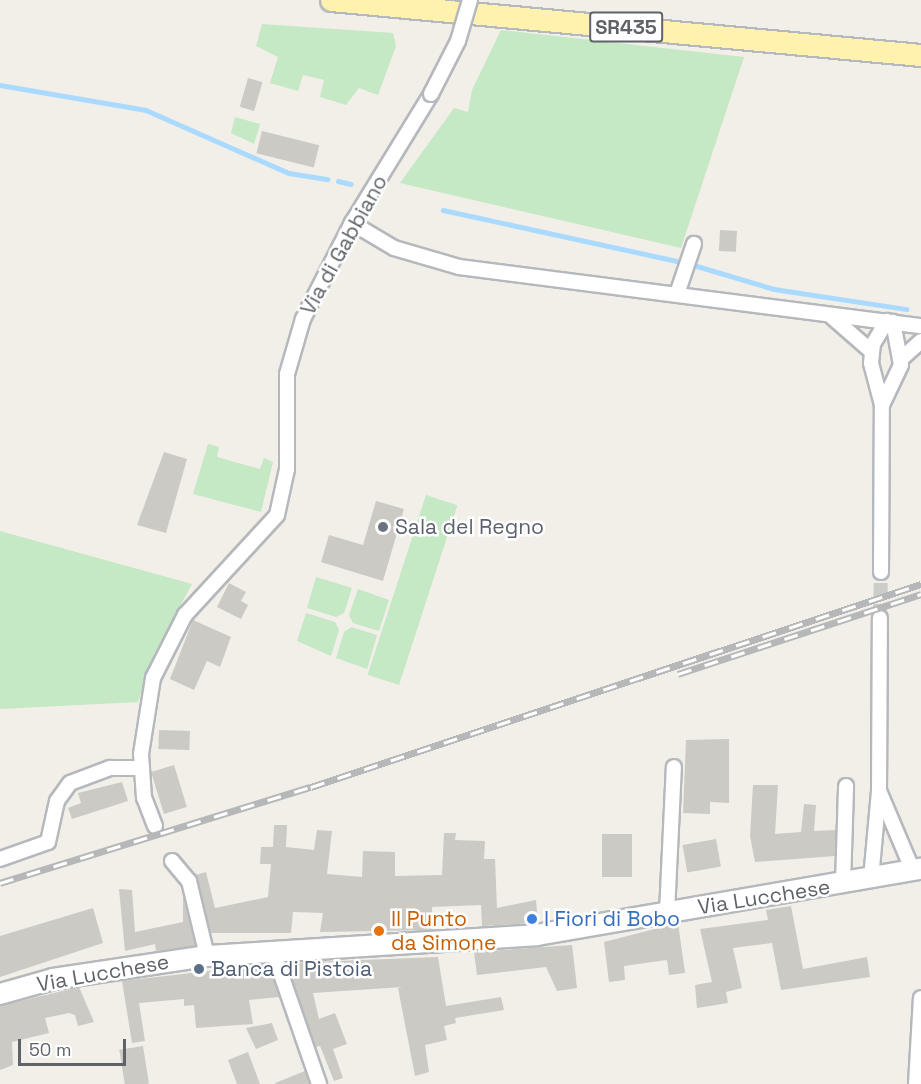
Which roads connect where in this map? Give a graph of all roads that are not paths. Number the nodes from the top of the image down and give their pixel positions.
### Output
1 (331, 0) edge
2 (470, 0) edge
3 (921, 55) edge
4 (352, 223) junction
5 (694, 244) dead end
6 (677, 294) junction
7 (825, 313) junction
8 (890, 322) junction
9 (921, 326) edge
10 (921, 341) edge
11 (871, 351) junction
12 (901, 359) junction
13 (882, 405) junction
14 (881, 572) tunnel mouth
15 (880, 618) tunnel mouth
16 (675, 767) dead end
17 (142, 768) junction
18 (846, 786) dead end
19 (879, 791) junction
20 (155, 826) dead end
21 (0, 860) edge
22 (172, 861) dead end
23 (917, 870) edge
24 (871, 879) junction
25 (843, 884) junction
26 (667, 912) junction
27 (273, 951) junction
28 (207, 956) junction
29 (0, 994) edge
30 (921, 998) edge
31 (319, 1084) edge
32 (916, 1084) edge

1 - 3 main road, SR435
2 - 4 street, Via di Gabbiano, bridge
4 - 6 street
4 - 17 street, Via di Gabbiano
5 - 6 street
6 - 7 street
7 - 8 street
7 - 11 street
8 - 9 street
8 - 11 street
8 - 12 street
10 - 12 street
11 - 13 street
12 - 13 street
13 - 14 street
15 - 19 street
16 - 26 street
17 - 20 street, Via di Gabbiano
17 - 21 street
18 - 25 street
19 - 23 street
19 - 24 street
22 - 28 street
23 - 24 street, Via Lucchese
24 - 25 street, Via Lucchese
25 - 26 street, Via Lucchese
26 - 27 street, Via Lucchese
27 - 28 street, Via Lucchese
27 - 31 street
28 - 29 street, Via Lucchese
30 - 32 street

